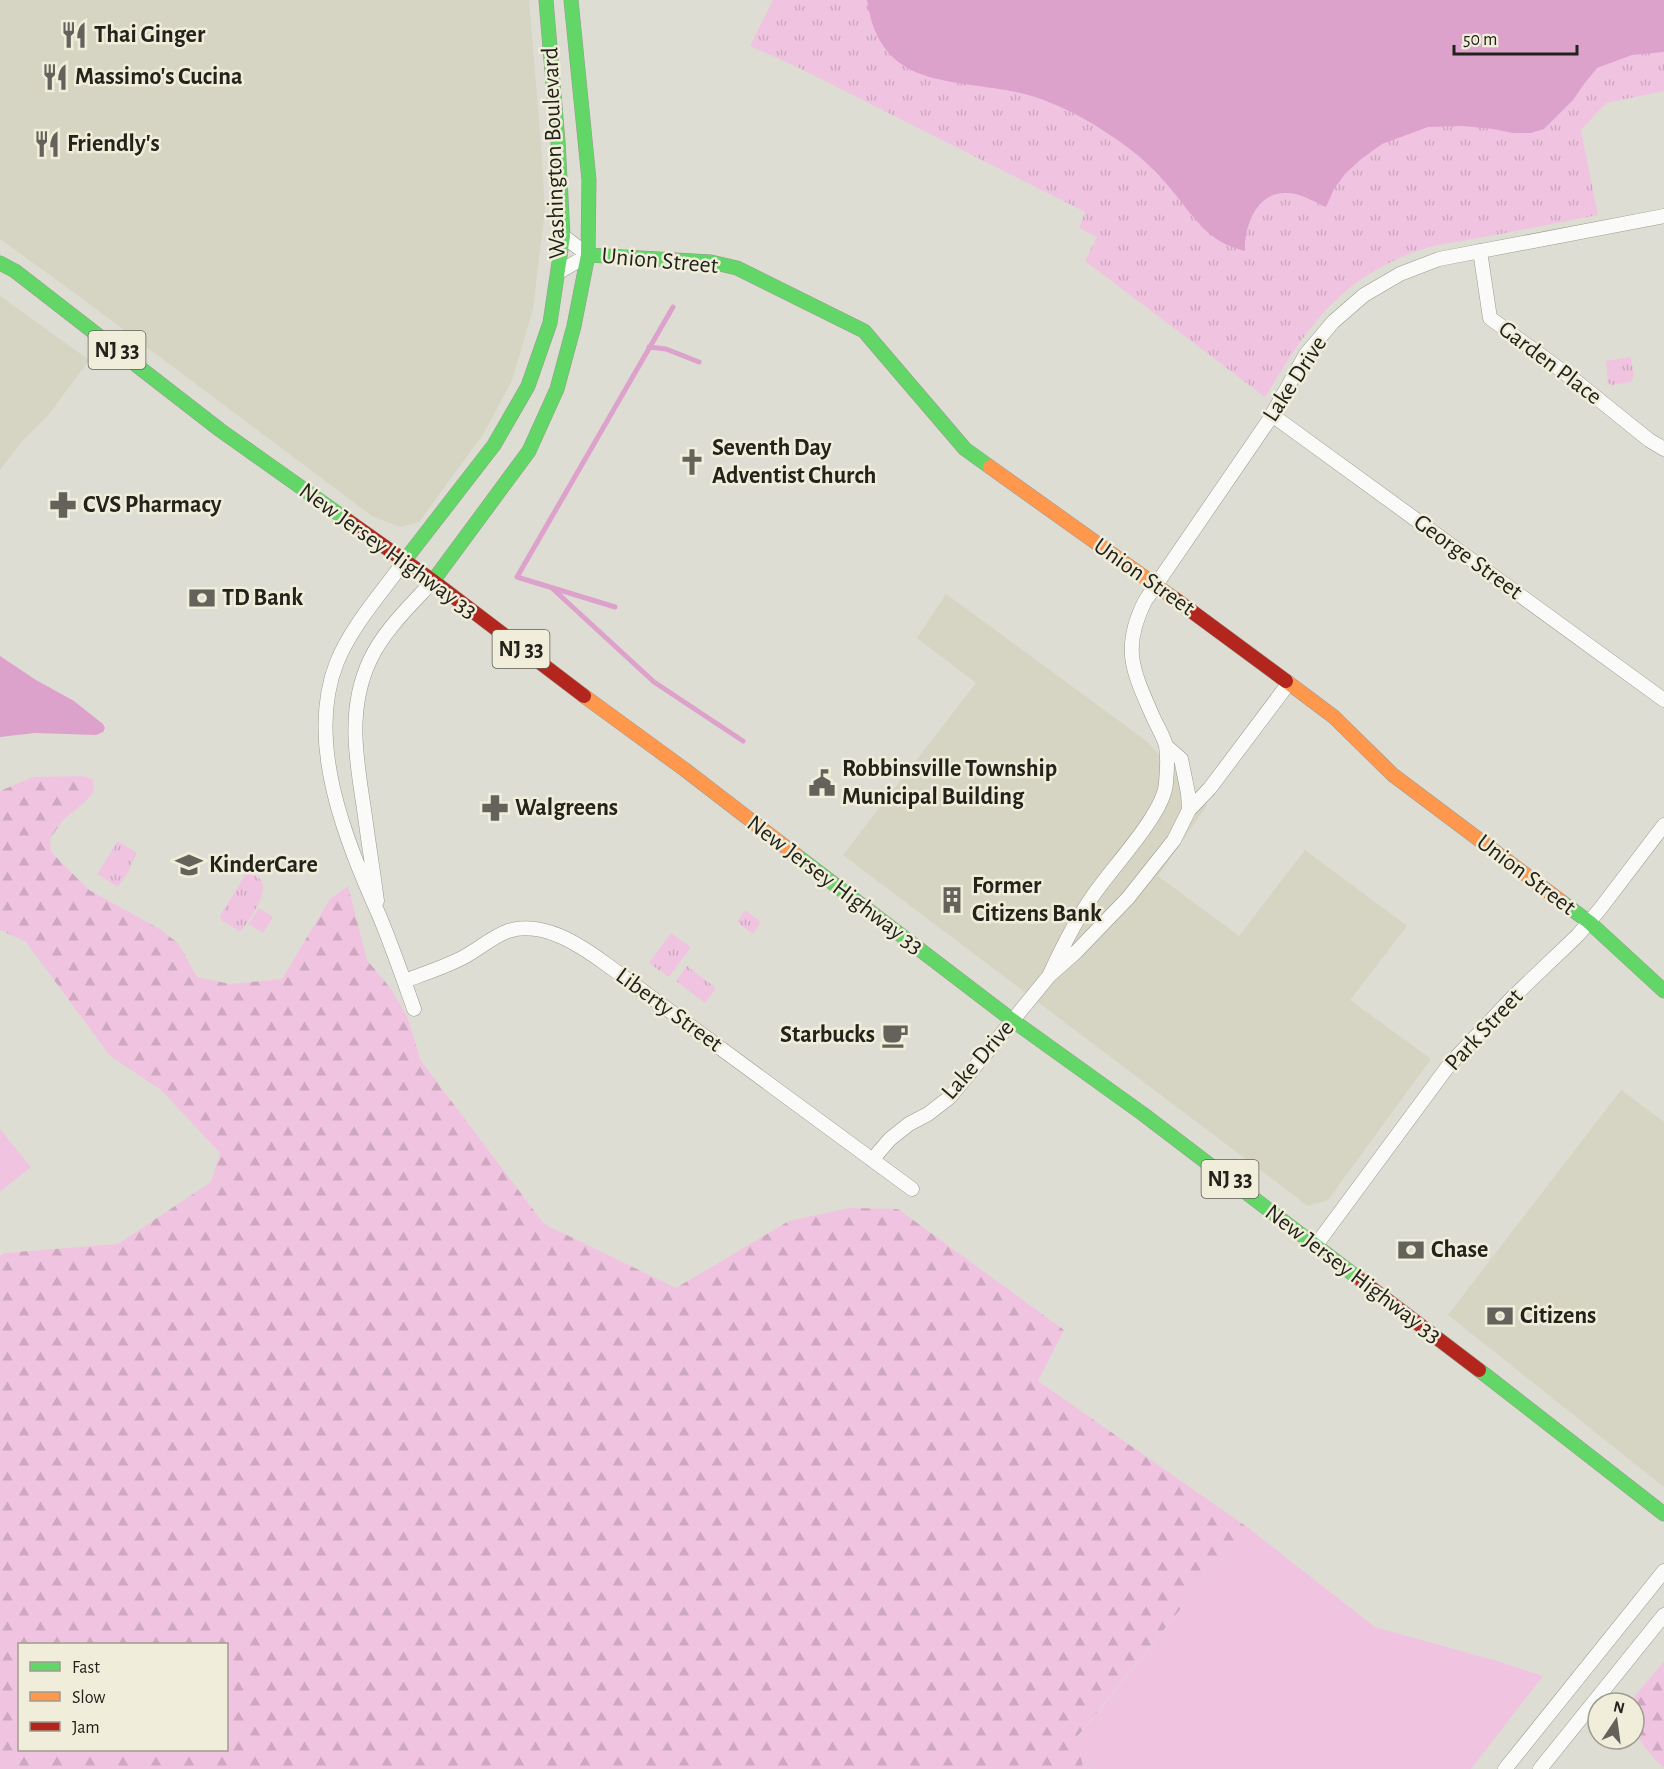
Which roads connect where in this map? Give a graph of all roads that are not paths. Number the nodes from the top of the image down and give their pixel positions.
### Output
1 (546, 0) edge
2 (571, 0) edge
3 (1664, 216) edge
4 (563, 236) junction
5 (1480, 251) junction
6 (588, 255) junction
7 (0, 261) edge
8 (559, 272) junction
9 (1272, 415) junction
10 (1664, 449) edge
11 (405, 560) junction
12 (433, 581) junction
13 (1156, 585) junction
14 (1289, 683) junction
15 (1664, 700) edge
16 (1166, 746) junction
17 (1189, 810) junction
18 (1664, 825) edge
19 (378, 915) junction
20 (1589, 922) junction
21 (1048, 976) junction
22 (404, 981) junction
23 (1664, 991) edge
24 (414, 1009) dead end
25 (1012, 1020) junction
26 (872, 1160) junction
27 (912, 1190) dead end
28 (1316, 1245) junction
29 (1640, 1495) junction
30 (1664, 1507) edge
31 (1664, 1514) edge
32 (1664, 1571) edge
33 (1664, 1615) edge
34 (1505, 1769) edge
35 (1540, 1769) edge

1 - 4 street, Washington Boulevard
2 - 6 street, Washington Boulevard
3 - 5 street, Lake Drive
4 - 6 street
4 - 8 street, Washington Boulevard
5 - 9 street, Lake Drive
5 - 10 street, Garden Place
6 - 8 street
6 - 12 street, Washington Boulevard
6 - 13 street, Union Street
7 - 11 street, New Jersey Highway 33 / NJ 33
8 - 11 street, Washington Boulevard
9 - 13 street, Lake Drive
9 - 15 street, George Street
11 - 12 street, New Jersey Highway 33 / NJ 33
11 - 19 street, Washington Boulevard
12 - 19 street, Washington Boulevard
12 - 25 street, New Jersey Highway 33 / NJ 33
13 - 14 street, Union Street
13 - 16 street, Lake Drive
14 - 17 street
14 - 20 street, Union Street
16 - 17 street, Lake Drive
16 - 21 street, Lake Drive
17 - 21 street, Lake Drive
18 - 20 street, Park Street
19 - 22 street, Washington Boulevard
20 - 23 street, Union Street
20 - 28 street, Park Street
21 - 25 street, Lake Drive
22 - 24 street, Washington Boulevard
22 - 26 street, Liberty Street
25 - 26 street, Lake Drive
25 - 28 street, New Jersey Highway 33 / NJ 33
26 - 27 street, Liberty Street
28 - 29 street, New Jersey Highway 33 / NJ 33
29 - 30 street
29 - 31 street, New Jersey Highway 33 / NJ 33
32 - 34 street
33 - 35 street

